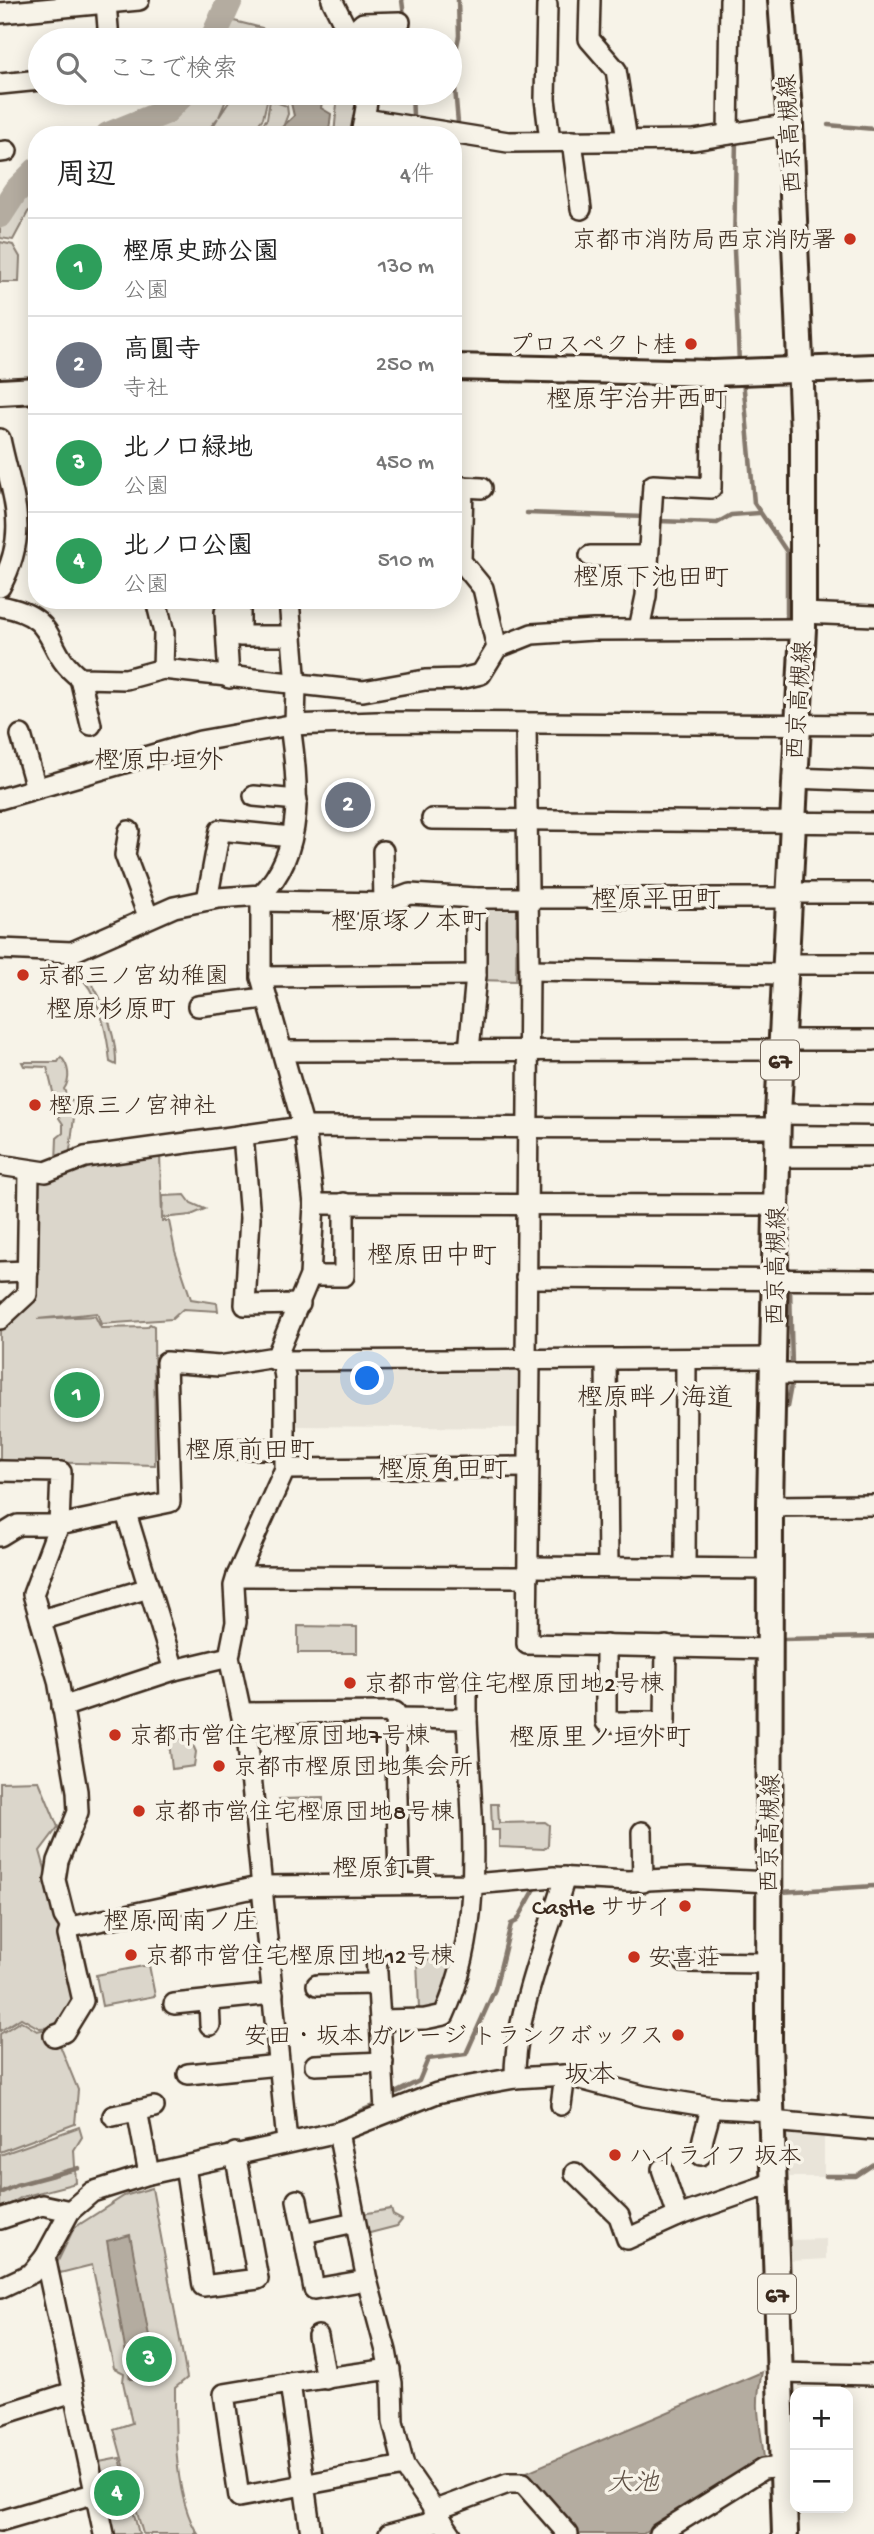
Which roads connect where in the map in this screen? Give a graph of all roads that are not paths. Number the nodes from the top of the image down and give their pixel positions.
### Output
1 (139, 0) edge
2 (332, 0) edge
3 (590, 0) edge
4 (730, 0) edge
5 (781, 0) edge
6 (106, 3) junction
7 (547, 5) dead end
8 (0, 13) edge
9 (400, 22) dead end
10 (108, 28) edge
11 (346, 28) edge
12 (359, 28) edge
13 (28, 80) edge
14 (0, 84) edge
15 (364, 105) edge
16 (790, 124) junction
17 (363, 126) edge
18 (728, 134) junction
19 (462, 137) edge
20 (627, 140) junction
21 (550, 141) junction
22 (572, 141) junction
23 (581, 209) dead end
24 (462, 367) edge
25 (874, 367) edge
26 (800, 370) junction
27 (713, 373) junction
28 (28, 390) edge
29 (0, 392) edge
30 (0, 439) edge
31 (466, 487) edge
32 (462, 546) edge
33 (590, 556) dead end
34 (648, 556) junction
35 (462, 562) edge
36 (0, 587) edge
37 (0, 606) edge
38 (30, 609) edge
39 (36, 609) edge
40 (158, 609) edge
41 (229, 609) edge
42 (240, 609) edge
43 (290, 609) edge
44 (874, 616) edge
45 (803, 621) junction
46 (639, 629) junction
47 (292, 636) junction
48 (497, 648) junction
49 (163, 669) junction
50 (80, 678) junction
51 (229, 678) junction
52 (296, 686) junction
53 (293, 724) junction
54 (526, 724) junction
55 (798, 724) junction
56 (91, 725) dead end
57 (874, 725) edge
58 (21, 735) dead end
59 (793, 778) junction
60 (874, 781) edge
61 (36, 788) junction
62 (254, 796) dead end
63 (0, 799) edge
64 (297, 800) junction
65 (527, 818) junction
66 (432, 819) dead end
67 (792, 821) junction
68 (874, 823) edge
69 (291, 837) junction
70 (132, 838) dead end
71 (383, 851) dead end
72 (874, 893) edge
73 (788, 896) junction
74 (529, 897) junction
75 (260, 898) junction
76 (476, 898) junction
77 (207, 900) junction
78 (384, 903) junction
79 (148, 916) junction
80 (0, 949) edge
81 (874, 964) edge
82 (784, 969) junction
83 (529, 970) junction
84 (476, 975) junction
85 (261, 977) junction
86 (265, 998) junction
87 (198, 1006) dead end
88 (874, 1040) edge
89 (781, 1045) junction
90 (529, 1050) junction
91 (284, 1051) junction
92 (469, 1051) junction
93 (874, 1115) edge
94 (778, 1121) junction
95 (303, 1127) junction
96 (527, 1127) junction
97 (243, 1135) junction
98 (777, 1157) junction
99 (874, 1157) edge
100 (0, 1165) edge
101 (29, 1172) junction
102 (344, 1203) junction
103 (527, 1203) junction
104 (314, 1204) junction
105 (776, 1205) junction
106 (28, 1271) junction
107 (0, 1272) edge
108 (310, 1276) junction
109 (526, 1278) junction
110 (874, 1280) edge
111 (775, 1281) junction
112 (300, 1304) junction
113 (0, 1318) edge
114 (279, 1360) junction
115 (606, 1360) junction
116 (686, 1360) junction
117 (528, 1361) junction
118 (784, 1370) junction
119 (874, 1374) edge
120 (231, 1448) dead end
121 (285, 1449) junction
122 (528, 1467) junction
123 (285, 1469) junction
124 (0, 1471) edge
125 (874, 1505) edge
126 (770, 1506) junction
127 (126, 1513) junction
128 (59, 1525) junction
129 (0, 1536) edge
130 (608, 1567) junction
131 (685, 1569) junction
132 (771, 1569) junction
133 (529, 1572) junction
134 (237, 1576) junction
135 (149, 1588) junction
136 (41, 1620) junction
137 (606, 1645) junction
138 (666, 1646) junction
139 (771, 1648) junction
140 (229, 1657) junction
141 (174, 1670) junction
142 (467, 1690) dead end
143 (62, 1707) junction
144 (243, 1713) junction
145 (395, 1718) junction
146 (467, 1719) junction
147 (642, 1832) dead end
148 (565, 1877) junction
149 (643, 1882) junction
150 (769, 1882) junction
151 (399, 1884) junction
152 (473, 1884) junction
153 (263, 1886) junction
154 (71, 1927) junction
155 (376, 1957) dead end
156 (684, 1962) dead end
157 (768, 1963) junction
158 (378, 1984) junction
159 (317, 1985) dead end
160 (273, 1994) junction
161 (209, 2000) junction
162 (174, 2004) dead end
163 (380, 2020) junction
164 (210, 2025) dead end
165 (54, 2036) dead end
166 (383, 2062) junction
167 (279, 2065) junction
168 (316, 2065) dead end
169 (188, 2074) dead end
170 (565, 2075) junction
171 (515, 2078) junction
172 (561, 2105) dead end
173 (710, 2107) junction
174 (385, 2111) junction
175 (113, 2116) dead end
176 (771, 2116) junction
177 (874, 2130) edge
178 (338, 2132) junction
179 (287, 2143) junction
180 (235, 2154) junction
181 (701, 2155) dead end
182 (185, 2166) junction
183 (662, 2169) dead end
184 (575, 2173) dead end
185 (149, 2174) junction
186 (773, 2183) junction
187 (297, 2200) dead end
188 (70, 2211) junction
189 (678, 2216) junction
190 (0, 2219) edge
191 (355, 2222) junction
192 (304, 2234) junction
193 (45, 2257) junction
194 (367, 2280) junction
195 (0, 2288) edge
196 (318, 2336) dead end
197 (390, 2369) junction
198 (779, 2373) junction
199 (874, 2375) edge
200 (326, 2379) junction
201 (290, 2383) junction
202 (73, 2392) junction
203 (0, 2415) edge
204 (404, 2466) junction
205 (782, 2467) junction
206 (305, 2483) junction
207 (96, 2493) junction
208 (0, 2521) edge
209 (442, 2521) edge
210 (104, 2534) edge
211 (311, 2534) edge
212 (389, 2534) edge
213 (568, 2534) edge
214 (659, 2534) edge
215 (785, 2534) edge

1 - 6 street
2 - 11 street
3 - 20 street
4 - 18 street
5 - 16 main road, 西京高槻線 / 67
6 - 8 street
6 - 10 street
7 - 21 street
9 - 12 street
13 - 14 street
15 - 17 street
16 - 18 street
16 - 26 main road, 西京高槻線 / 67
18 - 20 street
19 - 21 street
20 - 22 street
21 - 22 street
22 - 23 street
24 - 27 main road
25 - 26 main road
26 - 27 main road
26 - 45 main road, 西京高槻線 / 67
27 - 34 street
28 - 29 main road
30 - 36 street
31 - 32 street
33 - 34 street
34 - 46 street
35 - 48 street
37 - 38 street
39 - 50 street
40 - 49 street
41 - 51 street
42 - 47 street
43 - 47 street
44 - 45 street
45 - 46 street
45 - 55 main road, 西京高槻線 / 67
46 - 48 street
47 - 52 street
48 - 52 street
49 - 50 street
49 - 51 street
50 - 56 street
51 - 52 street
52 - 53 street
53 - 54 street
53 - 61 street
53 - 64 street
54 - 55 street
54 - 65 street
55 - 57 street
55 - 59 main road, 西京高槻線 / 67
58 - 61 street
59 - 60 street
59 - 67 main road, 西京高槻線 / 67
61 - 63 street
62 - 64 street
64 - 69 street
65 - 66 street
65 - 67 street
65 - 74 street
67 - 68 street
67 - 73 main road, 西京高槻線 / 67
69 - 75 street
69 - 77 street
70 - 79 street
71 - 78 street
72 - 73 street
73 - 74 street
73 - 82 main road, 西京高槻線 / 67
74 - 76 street
74 - 83 street
75 - 77 street
75 - 78 street
75 - 85 street
76 - 78 street
76 - 84 street
77 - 79 street
79 - 80 street
81 - 82 street
82 - 83 street
82 - 89 main road, 西京高槻線 / 67
83 - 90 street
84 - 85 street
84 - 92 street
85 - 86 street
86 - 87 street
86 - 91 street
88 - 89 street
89 - 90 street
89 - 94 main road, 西京高槻線 / 67
90 - 92 street
90 - 96 street
91 - 92 street
91 - 95 street
93 - 94 street
94 - 96 street
94 - 98 main road, 西京高槻線 / 67
95 - 96 street
95 - 97 street
95 - 104 street
96 - 103 street
97 - 101 street
97 - 112 street
98 - 99 street
98 - 105 main road, 西京高槻線 / 67
100 - 101 street
101 - 106 street
102 - 103 street
102 - 104 street
102 - 108 street
103 - 105 street
103 - 109 street
104 - 108 street
105 - 111 main road, 西京高槻線 / 67
106 - 107 street
106 - 113 street
108 - 112 street
109 - 111 street
109 - 117 street
110 - 111 street
111 - 118 main road, 西京高槻線 / 67
112 - 114 street
114 - 117 street
114 - 121 street
114 - 127 street
115 - 116 street
115 - 117 street
115 - 130 street
116 - 118 street
116 - 131 street
117 - 122 street
118 - 119 street
118 - 126 main road, 西京高槻線 / 67
120 - 121 street
121 - 123 street
122 - 123 street
122 - 133 street
123 - 134 street
124 - 128 street
125 - 126 street
126 - 132 main road, 西京高槻線 / 67
127 - 128 street
127 - 135 street
128 - 129 street
128 - 136 street
130 - 131 street
130 - 133 street
131 - 132 street
132 - 139 main road, 西京高槻線 / 67
133 - 134 street
133 - 137 street
134 - 140 street
135 - 136 street
135 - 141 street
136 - 143 street
137 - 138 street
137 - 138 street
138 - 139 street
139 - 150 main road, 西京高槻線 / 67
140 - 141 street
140 - 144 street
141 - 143 street
142 - 146 street
143 - 154 street
144 - 145 street
144 - 153 street
145 - 146 street
145 - 151 street
146 - 152 street
147 - 149 street
148 - 149 street
148 - 152 street
148 - 171 street
149 - 150 street
150 - 157 main road, 西京高槻線 / 67
151 - 152 street
151 - 153 street
152 - 163 street
153 - 154 street
153 - 160 street
154 - 165 street
155 - 158 street
156 - 157 street
157 - 176 main road, 西京高槻線 / 67
158 - 159 street
158 - 163 street
160 - 161 street
160 - 167 street
161 - 162 street
161 - 164 street
163 - 166 street
166 - 168 street
166 - 174 street
167 - 169 street
167 - 179 street
170 - 171 street
170 - 172 street
170 - 173 street
171 - 174 street
173 - 176 street
173 - 181 street
174 - 178 street
175 - 185 street
176 - 177 street
176 - 186 main road, 西京高槻線 / 67
178 - 179 street
178 - 191 street
179 - 180 street
180 - 182 street
180 - 182 street
182 - 185 street
183 - 189 street
184 - 189 street
185 - 188 street
186 - 189 street
186 - 198 main road, 西京高槻線 / 67
187 - 192 street
188 - 190 street
188 - 193 street
191 - 192 street
191 - 194 street
192 - 194 street
193 - 195 street
193 - 202 street
194 - 197 street
196 - 200 street
197 - 200 street
197 - 204 street
198 - 199 street
198 - 205 main road, 西京高槻線 / 67
200 - 201 street
201 - 206 street
201 - 206 street
202 - 203 street
202 - 207 street
204 - 206 street
204 - 209 street
205 - 214 street
205 - 215 main road, 西京高槻線 / 67
206 - 211 street
207 - 208 street
207 - 210 street
209 - 212 street
209 - 213 street

